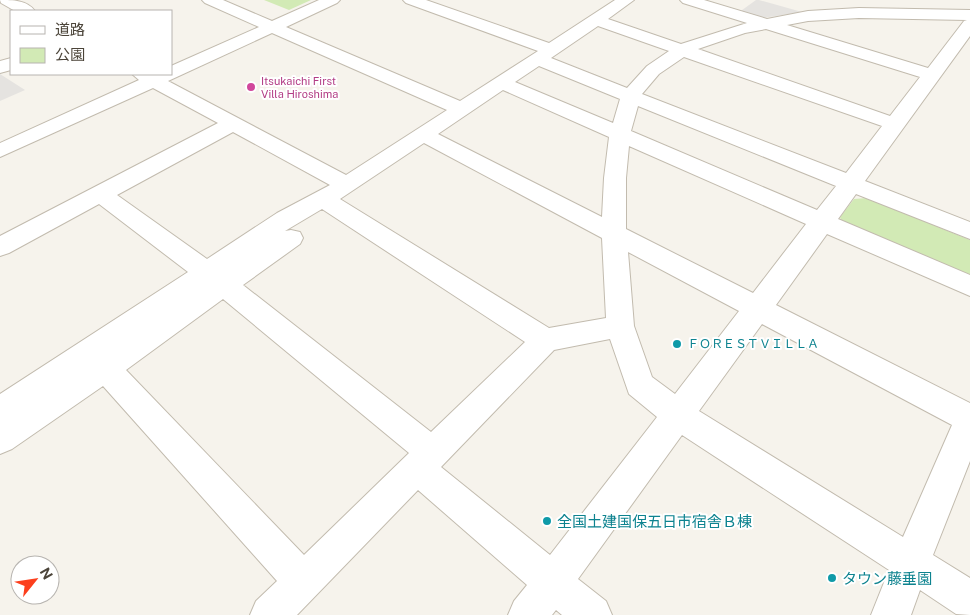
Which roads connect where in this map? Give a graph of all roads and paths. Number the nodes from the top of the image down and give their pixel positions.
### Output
1 (6, 0) edge
2 (210, 0) edge
3 (318, 0) edge
4 (332, 0) edge
5 (411, 0) edge
6 (688, 0) edge
7 (835, 0) edge
8 (621, 1) edge
9 (860, 6) edge
10 (25, 10) edge
11 (596, 20) junction
12 (765, 23) junction
13 (970, 23) edge
14 (269, 25) junction
15 (682, 50) junction
16 (545, 54) junction
17 (948, 62) junction
18 (172, 65) edge
19 (172, 68) edge
20 (156, 75) edge
21 (502, 83) junction
22 (631, 95) junction
23 (461, 109) junction
24 (234, 123) junction
25 (895, 124) junction
26 (423, 134) junction
27 (620, 135) junction
28 (0, 143) edge
29 (0, 151) edge
30 (852, 183) junction
31 (101, 194) junction
32 (335, 196) junction
33 (823, 222) junction
34 (970, 231) edge
35 (614, 233) junction
36 (0, 247) edge
37 (215, 278) junction
38 (970, 286) edge
39 (758, 308) junction
40 (620, 326) junction
41 (545, 340) junction
42 (106, 368) junction
43 (0, 411) edge
44 (678, 415) junction
45 (970, 420) edge
46 (0, 439) edge
47 (424, 460) junction
48 (911, 563) junction
49 (552, 581) junction
50 (303, 582) junction
51 (970, 600) edge
52 (270, 615) edge
53 (528, 615) edge
54 (592, 615) edge
55 (891, 615) edge

1 - 10 street
2 - 14 street
3 - 14 street
4 - 14 street
5 - 16 street
6 - 12 street
7 - 9 street
8 - 11 street
9 - 12 street
9 - 13 street
11 - 15 street
11 - 16 street
12 - 15 street
12 - 17 street
13 - 17 street
14 - 18 street
14 - 19 street
14 - 23 street
15 - 22 street
15 - 25 street
16 - 21 street
16 - 22 street
17 - 25 street
20 - 24 street
20 - 28 street
20 - 29 street
21 - 23 street
21 - 27 street
22 - 27 street
22 - 30 street
23 - 26 street
24 - 31 street
24 - 32 street
25 - 30 street
26 - 32 street
26 - 35 street
27 - 33 street
27 - 35 street
30 - 33 street
30 - 34 street
31 - 36 street
31 - 37 street
32 - 37 street
32 - 41 street
33 - 38 street
33 - 39 street
35 - 39 street
35 - 40 street
37 - 42 street
37 - 43 street
37 - 47 street
39 - 44 street
39 - 45 street
40 - 41 street
40 - 44 street
41 - 47 street
42 - 46 street
42 - 50 street
44 - 48 street
44 - 49 street
45 - 48 street
47 - 49 street
47 - 50 street
48 - 51 street
48 - 55 street
49 - 53 street
49 - 54 street
50 - 52 street

